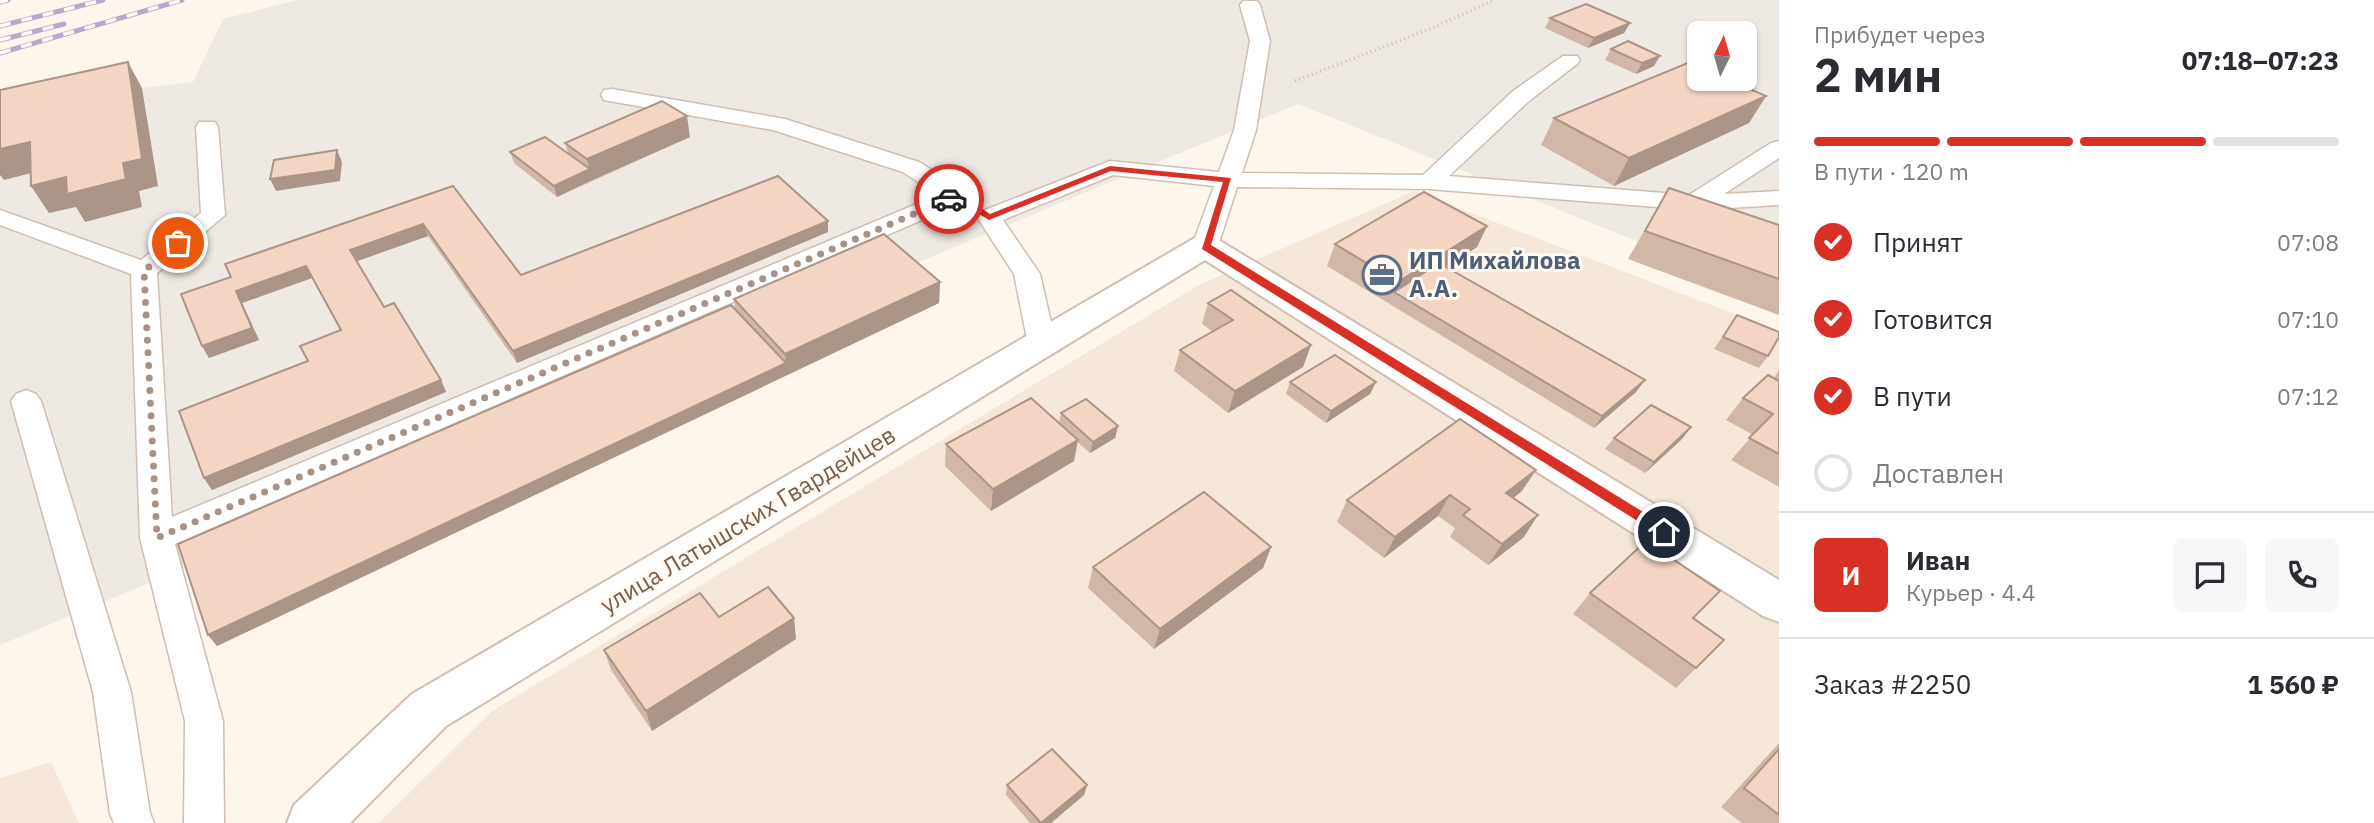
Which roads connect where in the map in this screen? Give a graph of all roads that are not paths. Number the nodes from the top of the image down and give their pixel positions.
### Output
1 (1250, 5) dead end
2 (1570, 60) dead end
3 (612, 95) dead end
4 (207, 127) dead end
5 (1779, 148) edge
6 (1228, 180) junction
7 (1429, 182) junction
8 (957, 196) junction
9 (1779, 198) edge
10 (1695, 203) junction
11 (0, 217) edge
12 (989, 217) junction
13 (1755, 224) edge
14 (1205, 246) junction
15 (144, 271) junction
16 (1042, 344) junction
17 (26, 401) dead end
18 (157, 538) junction
19 (1779, 603) edge
20 (134, 823) edge
21 (204, 823) edge
22 (313, 823) edge

1 - 6 lane
2 - 7 lane
3 - 8 lane
4 - 15 lane
5 - 10 lane
6 - 7 lane
6 - 12 lane
6 - 14 lane
7 - 10 lane
8 - 12 lane
8 - 18 lane
9 - 10 lane
10 - 13 lane
11 - 15 lane
12 - 16 lane
14 - 16 street, улица Латышских Гвардейцев
14 - 19 street
15 - 18 lane
16 - 22 street, улица Латышских Гвардейцев
17 - 20 lane
18 - 21 lane

